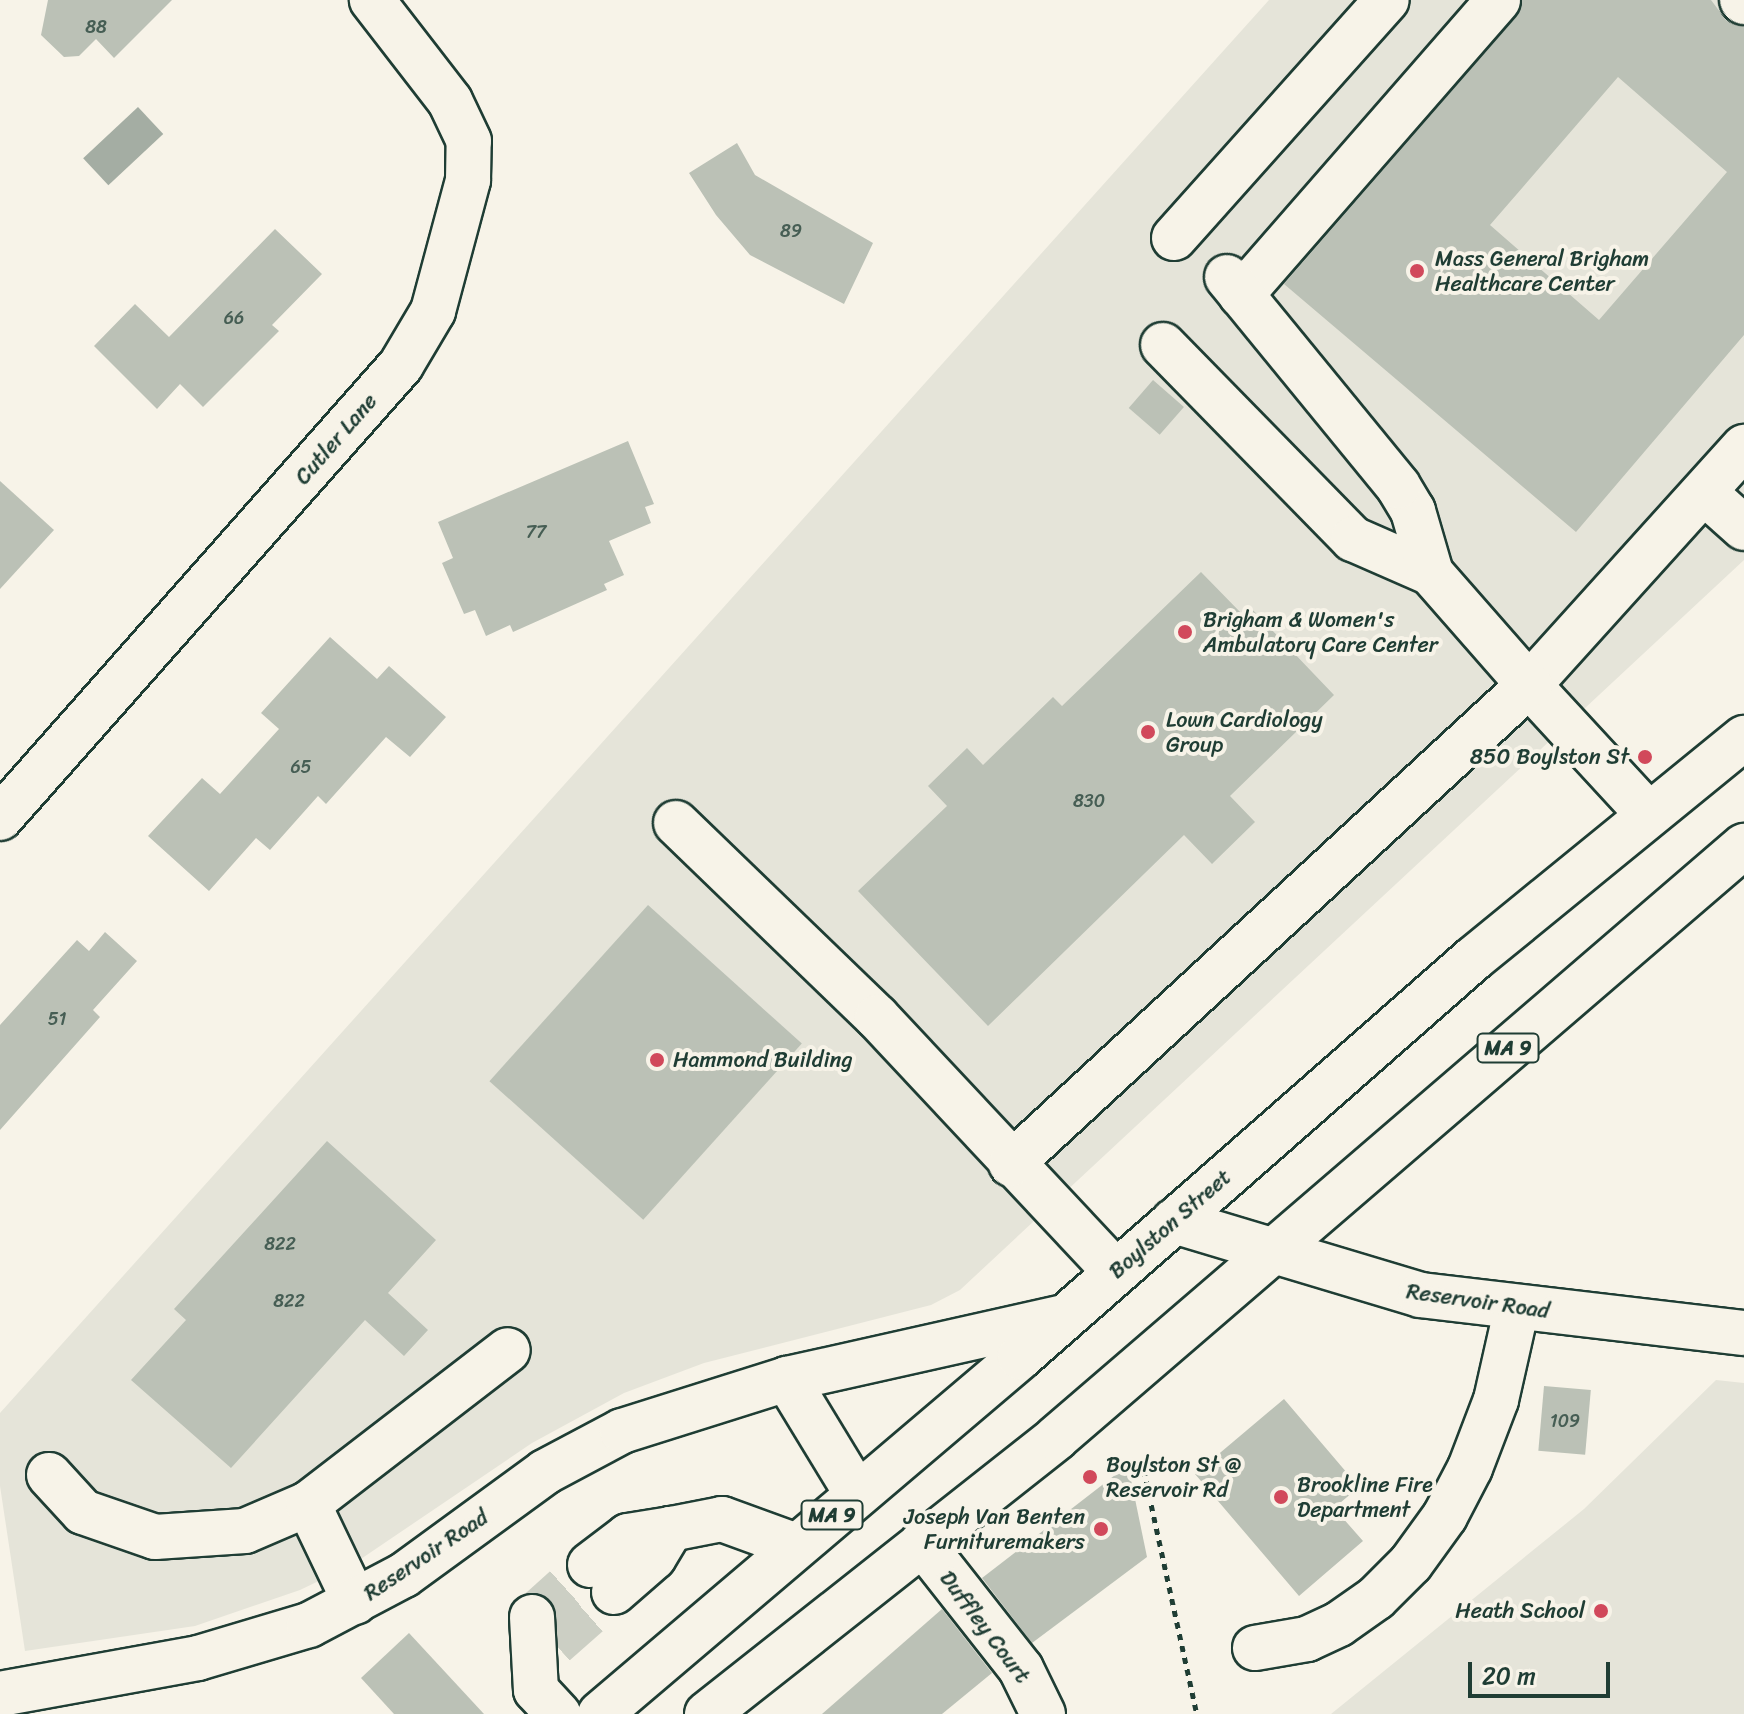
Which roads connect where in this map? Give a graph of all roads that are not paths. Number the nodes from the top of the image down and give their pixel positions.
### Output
1 (372, 0) edge
2 (1387, 0) edge
3 (1498, 0) edge
4 (1174, 238) dead end
5 (1163, 345) dead end
6 (1741, 456) edge
7 (1706, 494) junction
8 (1744, 528) edge
9 (1431, 573) junction
10 (1529, 685) junction
11 (1744, 738) edge
12 (1648, 814) junction
13 (0, 818) edge
14 (676, 823) dead end
15 (1744, 846) edge
16 (1011, 1164) junction
17 (1174, 1221) junction
18 (1273, 1252) junction
19 (1116, 1272) junction
20 (1517, 1307) junction
21 (1065, 1317) junction
22 (1744, 1333) edge
23 (508, 1350) dead end
24 (787, 1379) junction
25 (49, 1475) dead end
26 (857, 1494) junction
27 (308, 1504) junction
28 (922, 1543) junction
29 (796, 1546) junction
30 (602, 1579) tunnel mouth
31 (355, 1602) junction
32 (540, 1641) tunnel mouth
33 (1255, 1648) dead end
34 (0, 1694) edge
35 (558, 1714) edge
36 (600, 1714) edge
37 (707, 1714) edge
38 (1043, 1714) edge

1 - 13 main road, Cutler Lane
2 - 4 main road
3 - 9 main road
5 - 9 main road
6 - 7 main road
7 - 8 main road
7 - 10 main road
9 - 10 main road
10 - 12 main road
10 - 16 main road
11 - 12 main road, Boylston Street / MA 9
12 - 17 main road, Boylston Street / MA 9
14 - 16 main road
15 - 18 main road, MA 9
16 - 19 main road
17 - 18 main road, Reservoir Road
17 - 19 main road, Boylston Street / MA 9
18 - 20 main road, Reservoir Road
18 - 28 main road, MA 9
19 - 21 main road, Boylston Street / MA 9
20 - 22 main road, Reservoir Road
20 - 33 main road
21 - 24 main road, Reservoir Road
21 - 26 main road, Boylston Street / MA 9
23 - 27 main road
24 - 26 main road
24 - 31 main road, Reservoir Road
25 - 27 main road
26 - 29 main road, Boylston Street / MA 9
27 - 31 main road
28 - 37 main road, MA 9
28 - 38 main road, Duffley Court
29 - 30 main road
29 - 36 main road, Boylston Street / MA 9
31 - 34 main road, Reservoir Road
32 - 35 main road

